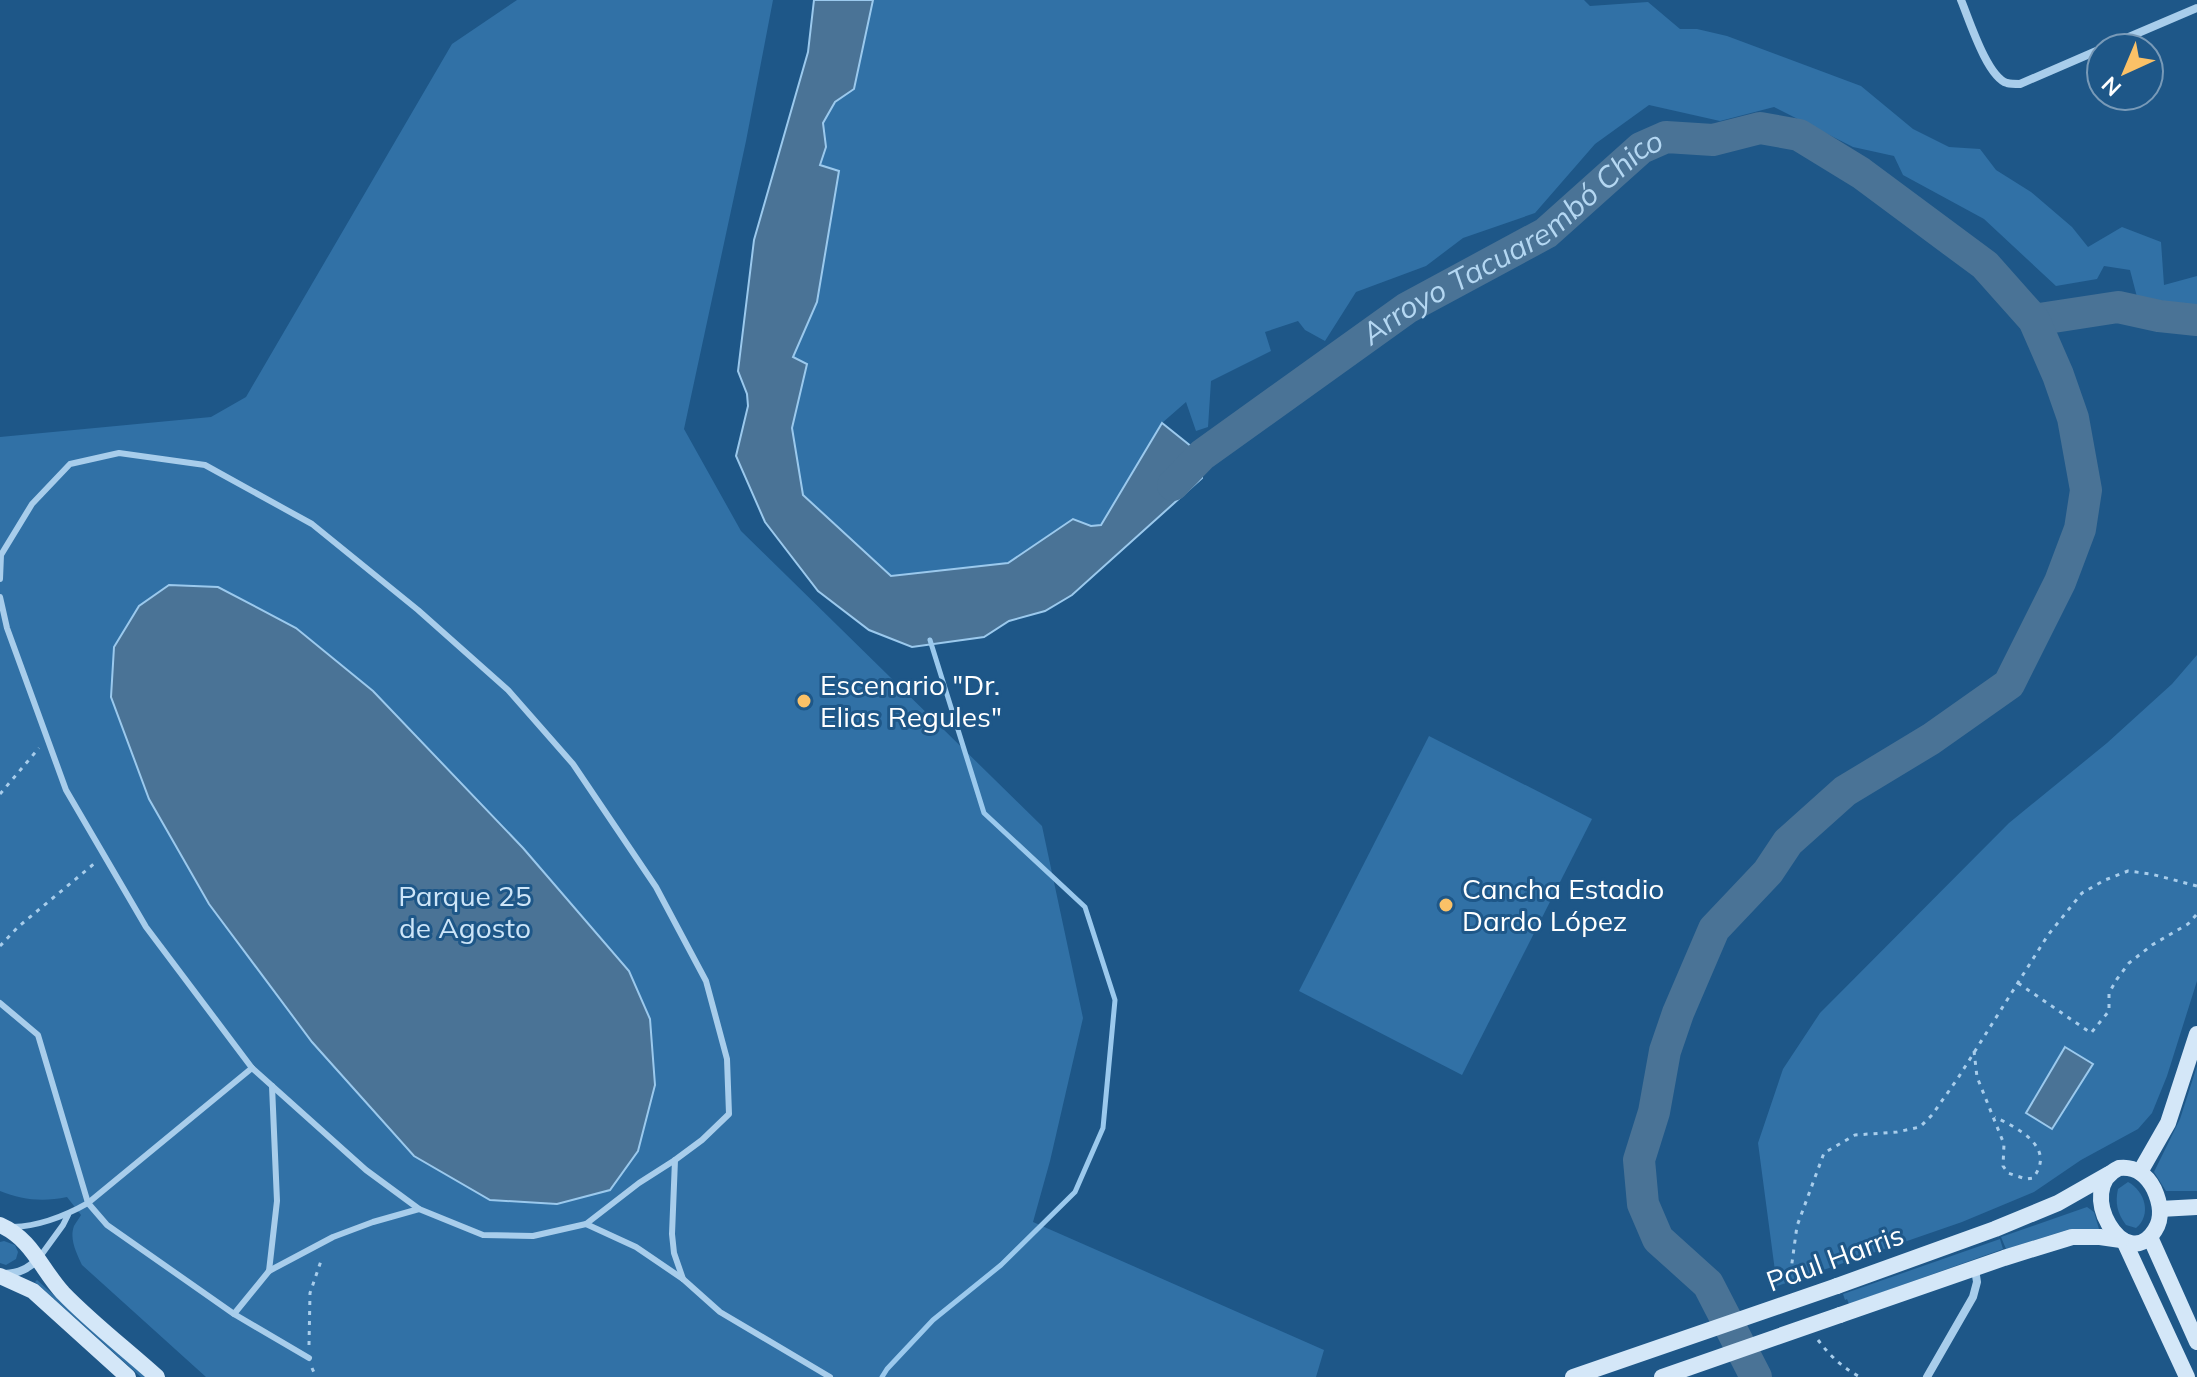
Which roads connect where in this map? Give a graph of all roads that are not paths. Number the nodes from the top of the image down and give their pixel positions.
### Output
1 (1961, 0) edge
2 (2197, 8) edge
3 (2140, 32) edge
4 (2085, 55) edge
5 (0, 579) edge
6 (0, 597) edge
7 (0, 1003) edge
8 (2197, 1034) edge
9 (252, 1068) junction
10 (271, 1086) junction
11 (675, 1160) junction
12 (2140, 1172) junction
13 (2109, 1174) junction
14 (88, 1203) junction
15 (2197, 1207) edge
16 (419, 1209) junction
17 (2160, 1209) junction
18 (68, 1215) junction
19 (586, 1224) junction
20 (2, 1227) edge
21 (2150, 1237) junction
22 (2123, 1240) junction
23 (39, 1258) junction
24 (1975, 1268) junction
25 (269, 1271) junction
26 (0, 1275) edge
27 (683, 1279) junction
28 (234, 1314) junction
29 (2197, 1342) edge
30 (309, 1358) road end
31 (820, 1375) edge
32 (128, 1377) edge
33 (157, 1377) edge
34 (830, 1377) edge
35 (1573, 1377) edge
36 (1662, 1377) edge
37 (1927, 1377) edge
38 (2187, 1377) edge

1 - 4 street
2 - 3 street
5 - 11 lane
6 - 9 lane
7 - 14 lane
8 - 12 main road
9 - 10 lane
9 - 14 lane
10 - 16 lane
10 - 25 lane
11 - 19 lane
11 - 27 lane
12 - 13 main road
12 - 17 main road
13 - 22 main road
13 - 35 main road, Paul Harris, bridge
14 - 18 lane
14 - 28 lane
15 - 17 main road
16 - 19 lane
16 - 25 lane
17 - 21 main road
18 - 20 lane
18 - 23 lane
19 - 27 lane
20 - 23 main road
21 - 22 main road
21 - 29 main road
22 - 24 main road, Paul Harris
22 - 38 main road
23 - 26 street
23 - 33 main road
24 - 36 main road, Paul Harris, bridge
24 - 37 street
25 - 28 lane
26 - 32 main road
27 - 31 lane
28 - 30 lane
31 - 34 lane

